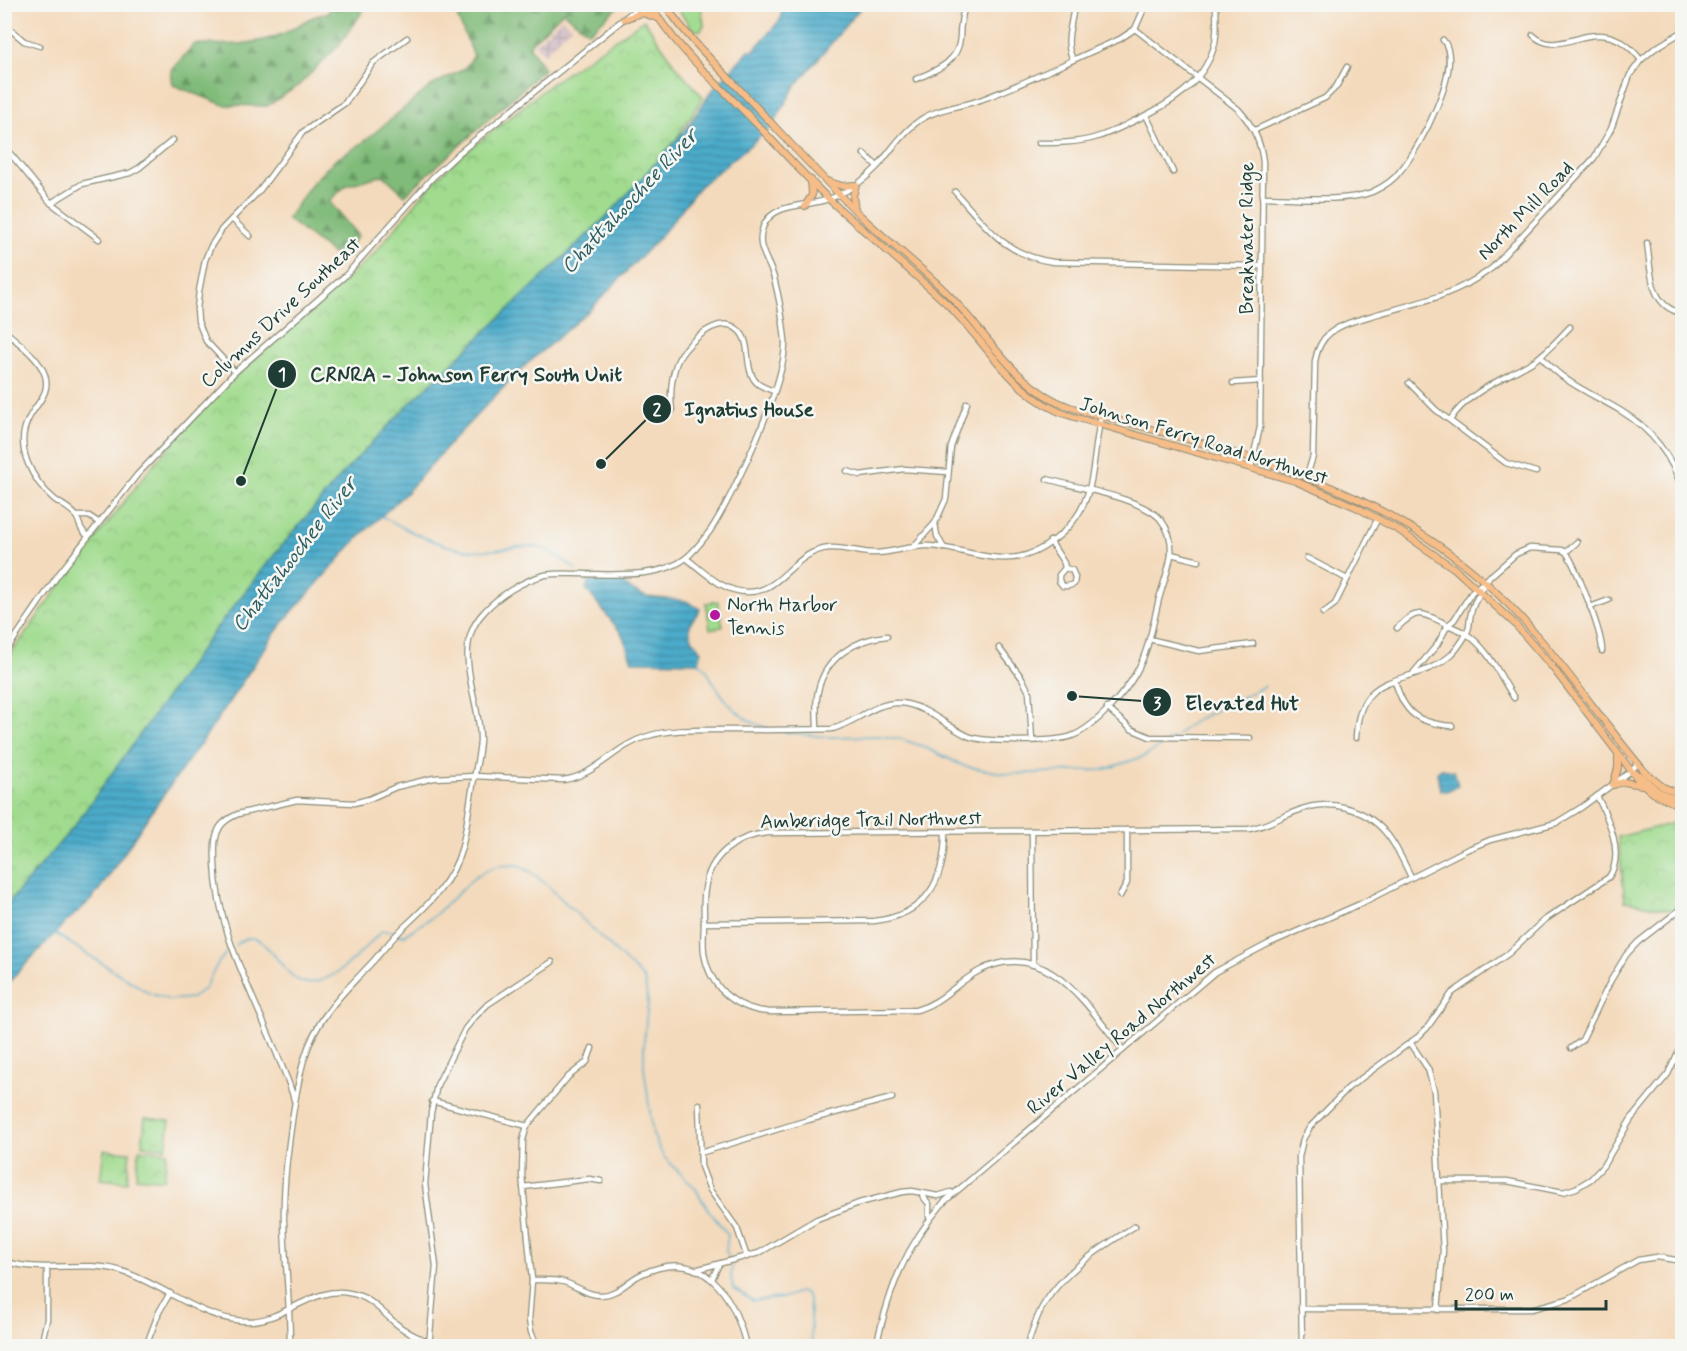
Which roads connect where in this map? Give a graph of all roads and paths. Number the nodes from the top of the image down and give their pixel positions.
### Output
1 (642, 4) edge
2 (650, 4) edge
3 (664, 4) edge
4 (966, 4) edge
5 (1074, 4) edge
6 (1146, 4) edge
7 (1216, 5) edge
8 (659, 19) junction
9 (624, 20) junction
10 (4, 24) edge
11 (1135, 29) junction
12 (1683, 33) edge
13 (1533, 34) dead end
14 (407, 38) dead end
15 (1443, 40) dead end
16 (40, 46) dead end
17 (1073, 59) junction
18 (1641, 60) junction
19 (1347, 67) dead end
20 (1197, 76) junction
21 (916, 79) dead end
22 (1146, 115) junction
23 (1255, 130) junction
24 (173, 140) dead end
25 (1039, 143) dead end
26 (4, 146) edge
27 (864, 154) dead end
28 (877, 166) junction
29 (1173, 172) dead end
30 (810, 179) junction
31 (827, 181) junction
32 (855, 185) junction
33 (955, 192) dead end
34 (840, 195) junction
35 (1262, 196) junction
36 (830, 200) junction
37 (51, 203) junction
38 (805, 206) junction
39 (856, 210) junction
40 (232, 219) junction
41 (250, 236) dead end
42 (99, 239) dead end
43 (1647, 243) dead end
44 (1260, 266) junction
45 (1683, 313) edge
46 (1570, 327) dead end
47 (4, 330) edge
48 (1541, 356) junction
49 (235, 372) junction
50 (1261, 381) junction
51 (1233, 383) dead end
52 (1409, 383) dead end
53 (774, 391) junction
54 (967, 403) dead end
55 (672, 411) dead end
56 (1101, 416) junction
57 (1450, 420) junction
58 (1099, 424) junction
59 (1253, 458) junction
60 (1251, 467) junction
61 (847, 471) dead end
62 (948, 472) junction
63 (1536, 472) dead end
64 (1307, 476) junction
65 (1047, 479) dead end
66 (1683, 490) edge
67 (1090, 491) junction
68 (76, 516) junction
69 (1378, 518) junction
70 (98, 522) junction
71 (935, 524) junction
72 (87, 535) junction
73 (1050, 541) junction
74 (1577, 542) dead end
75 (915, 546) junction
76 (944, 548) junction
77 (1566, 552) junction
78 (1171, 554) junction
79 (686, 558) junction
80 (1307, 558) dead end
81 (1199, 561) dead end
82 (1065, 568) dead end
83 (1347, 579) junction
84 (1485, 582) junction
85 (1479, 589) junction
86 (1609, 600) dead end
87 (1590, 608) junction
88 (1323, 613) dead end
89 (1448, 625) junction
90 (1397, 628) dead end
91 (1465, 633) junction
92 (887, 636) dead end
93 (1149, 639) junction
94 (1253, 644) dead end
95 (999, 648) dead end
96 (1602, 651) dead end
97 (4, 654) edge
98 (1412, 674) junction
99 (1395, 681) junction
100 (1514, 698) dead end
101 (1107, 708) junction
102 (1452, 726) dead end
103 (817, 729) junction
104 (1250, 738) dead end
105 (1356, 738) dead end
106 (1032, 740) junction
107 (1617, 754) junction
108 (1638, 764) junction
109 (1630, 771) junction
110 (474, 776) junction
111 (1613, 785) junction
112 (1644, 786) junction
113 (1683, 795) edge
114 (1597, 796) junction
115 (1683, 802) edge
116 (1683, 807) edge
117 (1032, 831) junction
118 (1126, 831) junction
119 (945, 832) junction
120 (1412, 877) junction
121 (1120, 896) dead end
122 (1683, 908) edge
123 (704, 923) junction
124 (552, 962) dead end
125 (1033, 965) junction
126 (1410, 1042) junction
127 (1683, 1044) edge
128 (592, 1048) dead end
129 (1571, 1048) dead end
130 (1123, 1050) junction
131 (892, 1098) dead end
132 (432, 1101) junction
133 (699, 1104) dead end
134 (294, 1106) junction
135 (527, 1126) junction
136 (700, 1153) junction
137 (601, 1181) dead end
138 (1439, 1181) junction
139 (523, 1187) junction
140 (954, 1192) junction
141 (920, 1193) junction
142 (929, 1219) junction
143 (1135, 1226) dead end
144 (747, 1257) junction
145 (4, 1261) edge
146 (1683, 1261) edge
147 (719, 1264) junction
148 (46, 1268) junction
149 (695, 1270) junction
150 (712, 1279) junction
151 (532, 1280) junction
152 (170, 1293) junction
153 (290, 1310) junction
154 (1301, 1310) junction
155 (1438, 1310) junction
156 (429, 1344) edge
157 (40, 1347) edge
158 (146, 1347) edge
159 (290, 1347) edge
160 (537, 1347) edge
161 (746, 1347) edge
162 (876, 1347) edge
163 (1026, 1347) edge
164 (1302, 1347) edge

1 - 9 street, Columns Drive Southeast
2 - 8 main road, Johnson Ferry Road Northwest
3 - 31 main road, Johnson Ferry Road Northwest
4 - 21 street
5 - 17 street
6 - 11 street
7 - 20 street
8 - 9 main road
8 - 30 main road, Johnson Ferry Road Northwest
9 - 49 street, Columns Drive Southeast
10 - 16 street
11 - 17 street
11 - 20 street, Breakwater Ridge
12 - 18 street, North Mill Road
13 - 18 street
14 - 40 street
15 - 35 street
17 - 28 street
18 - 64 street, North Mill Road
19 - 23 street
20 - 22 street
20 - 23 street, Breakwater Ridge
22 - 25 street
22 - 29 street
23 - 35 street, Breakwater Ridge
24 - 37 street
26 - 37 street
27 - 28 street
28 - 32 street
30 - 36 main road, Johnson Ferry Road Northwest
30 - 38 main road
31 - 32 main road
31 - 34 main road, Johnson Ferry Road Northwest
32 - 34 street
32 - 39 main road
33 - 44 street
34 - 36 street
34 - 39 main road, Johnson Ferry Road Northwest
35 - 44 street, Breakwater Ridge
36 - 38 street
36 - 58 main road, Johnson Ferry Road Northwest
37 - 42 street
38 - 53 street
39 - 56 main road, Johnson Ferry Road Northwest
40 - 41 street
40 - 49 street
43 - 45 street
44 - 50 street, Breakwater Ridge
46 - 48 street
47 - 68 street
48 - 57 street
48 - 66 street
49 - 70 street, Columns Drive Southeast
50 - 51 street
50 - 59 street, Breakwater Ridge
52 - 57 street
53 - 55 street
53 - 79 street
54 - 62 street
56 - 58 street
56 - 59 main road, Johnson Ferry Road Northwest
57 - 63 street
58 - 60 main road, Johnson Ferry Road Northwest
58 - 67 street
59 - 60 street, Breakwater Ridge
59 - 64 main road, Johnson Ferry Road Northwest
60 - 69 main road, Johnson Ferry Road Northwest
61 - 62 street
62 - 71 street
64 - 84 main road, Johnson Ferry Road Northwest
65 - 67 street
67 - 73 street
67 - 78 street
68 - 70 street
68 - 72 street
69 - 83 street
69 - 85 main road, Johnson Ferry Road Northwest
70 - 72 street, Columns Drive Southeast
71 - 75 street
71 - 76 street
72 - 97 street, Columns Drive Southeast
73 - 76 street
73 - 82 street
74 - 77 street
75 - 76 street
75 - 79 street
77 - 84 street
77 - 87 street
78 - 81 street
78 - 93 street
79 - 110 street
80 - 83 street
83 - 88 street
84 - 85 street
84 - 108 main road, Johnson Ferry Road Northwest
85 - 89 street
85 - 91 street
85 - 107 main road, Johnson Ferry Road Northwest
86 - 87 street
87 - 96 street
89 - 90 street
89 - 91 street
89 - 98 street
91 - 98 street
91 - 100 street
92 - 103 street
93 - 94 street
93 - 101 street
95 - 106 street
98 - 99 street
99 - 102 street
99 - 105 street
101 - 104 street
101 - 106 street
103 - 106 street
103 - 110 street
107 - 109 main road, Johnson Ferry Road Northwest
107 - 111 main road
108 - 109 street, River Valley Road Northwest
108 - 113 main road, Johnson Ferry Road Northwest
109 - 111 street, River Valley Road Northwest
109 - 112 main road, Johnson Ferry Road Northwest
109 - 115 main road
110 - 134 street
110 - 134 street
111 - 112 main road
111 - 114 street, River Valley Road Northwest
112 - 116 main road, Johnson Ferry Road Northwest
114 - 120 street, River Valley Road Northwest
114 - 126 street
117 - 118 street, Amberidge Trail Northwest
117 - 119 street, Amberidge Trail Northwest
117 - 125 street
118 - 120 street, Amberidge Trail Northwest
118 - 121 street
119 - 123 street
119 - 123 street, Amberidge Trail Northwest
120 - 130 street, River Valley Road Northwest
122 - 129 street
123 - 125 street, Amberidge Trail Northwest
124 - 132 street
125 - 130 street, Amberidge Trail Northwest
126 - 138 street
126 - 154 street
127 - 138 street
128 - 135 street
130 - 140 street, River Valley Road Northwest
131 - 136 street
132 - 135 street
132 - 156 street
133 - 136 street
134 - 153 street
135 - 139 street
136 - 144 street
137 - 139 street
138 - 155 street
139 - 151 street
140 - 141 street
140 - 142 street, River Valley Road Northwest
141 - 142 street
141 - 144 street
142 - 162 street, River Valley Road Northwest
143 - 163 street
144 - 147 street
145 - 148 street
146 - 155 street
147 - 149 street
147 - 150 street
148 - 152 street
148 - 157 street
149 - 150 street
149 - 151 street
150 - 161 street
151 - 160 street
152 - 153 street
152 - 158 street
153 - 156 street
153 - 159 street
154 - 155 street
154 - 164 street

